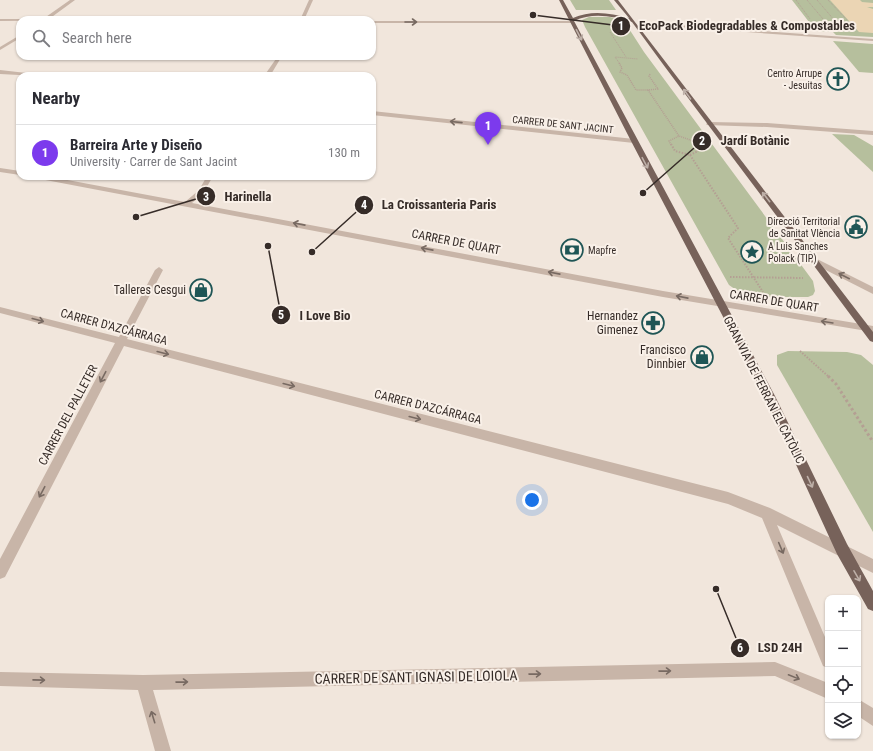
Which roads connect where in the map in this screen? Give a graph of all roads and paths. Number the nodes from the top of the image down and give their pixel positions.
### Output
1 (73, 0) edge
2 (312, 0) edge
3 (561, 0) edge
4 (616, 0) edge
5 (817, 0) edge
6 (828, 0) edge
7 (51, 16) edge
8 (304, 16) edge
9 (0, 20) edge
10 (16, 20) edge
11 (572, 21) junction
12 (633, 21) junction
13 (376, 22) edge
14 (836, 23) dead end
15 (649, 24) dead end
16 (851, 24) dead end
17 (16, 39) edge
18 (873, 40) edge
19 (0, 49) edge
20 (278, 60) edge
21 (640, 63) dead end
22 (650, 71) dead end
23 (0, 72) edge
24 (270, 72) edge
25 (16, 74) edge
26 (648, 90) junction
27 (376, 113) edge
28 (709, 124) junction
29 (873, 132) edge
30 (679, 136) junction
31 (634, 141) junction
32 (690, 155) junction
33 (0, 170) edge
34 (16, 172) edge
35 (58, 180) edge
36 (208, 180) edge
37 (188, 203) junction
38 (815, 261) junction
39 (159, 270) dead end
40 (724, 277) dead end
41 (754, 277) junction
42 (804, 278) dead end
43 (873, 291) edge
44 (766, 297) dead end
45 (720, 304) junction
46 (0, 310) edge
47 (869, 328) edge
48 (873, 339) edge
49 (121, 342) junction
50 (800, 351) dead end
51 (873, 442) edge
52 (766, 512) junction
53 (842, 549) junction
54 (873, 566) edge
55 (0, 572) edge
56 (873, 604) edge
57 (825, 654) edge
58 (0, 679) edge
59 (143, 683) junction
60 (825, 690) edge
61 (861, 709) edge
62 (873, 718) edge
63 (163, 751) edge

1 - 7 street
2 - 8 street
3 - 11 main road, GRAN VIA DE FERRAN EL CATÒLIC
4 - 12 main road
5 - 14 path
6 - 16 path
9 - 10 street
11 - 12 main road
13 -> 11 street
11 -> 31 main road, GRAN VIA DE FERRAN EL CATÒLIC
28 -> 12 main road
15 - 18 street
17 - 19 street
20 - 24 street
21 - 26 path
22 - 26 path
23 - 25 street
26 - 30 path
31 -> 27 street, CARRER DE SANT JACINT
28 - 29 street
38 -> 28 main road
30 - 32 path
30 - 32 path
31 -> 45 main road, GRAN VIA DE FERRAN EL CATÒLIC
32 - 41 path
33 - 34 street
35 - 37 street, CARRER DE QUART
36 - 37 street
45 -> 37 street, CARRER DE QUART
43 -> 38 street
38 - 47 main road
39 - 49 street, CARRER DEL PALLETER
40 - 41 path
41 - 42 path
41 - 44 path
47 -> 45 street, CARRER DE QUART
45 -> 53 main road, GRAN VIA DE FERRAN EL CATÒLIC
46 -> 49 street, CARRER D'AZCÁRRAGA
47 - 48 main road
49 -> 52 street, CARRER D'AZCÁRRAGA
49 -> 55 street, CARRER DEL PALLETER
50 - 51 path
52 - 53 street, CARRER D'AZCÁRRAGA
52 -> 57 street
53 - 54 street
53 -> 56 main road, GRAN VIA DE FERRAN EL CATÒLIC
58 -> 59 street, CARRER DE SANT IGNASI DE LOIOLA
59 -> 60 street, CARRER DE SANT IGNASI DE LOIOLA
63 -> 59 street
61 - 62 street

